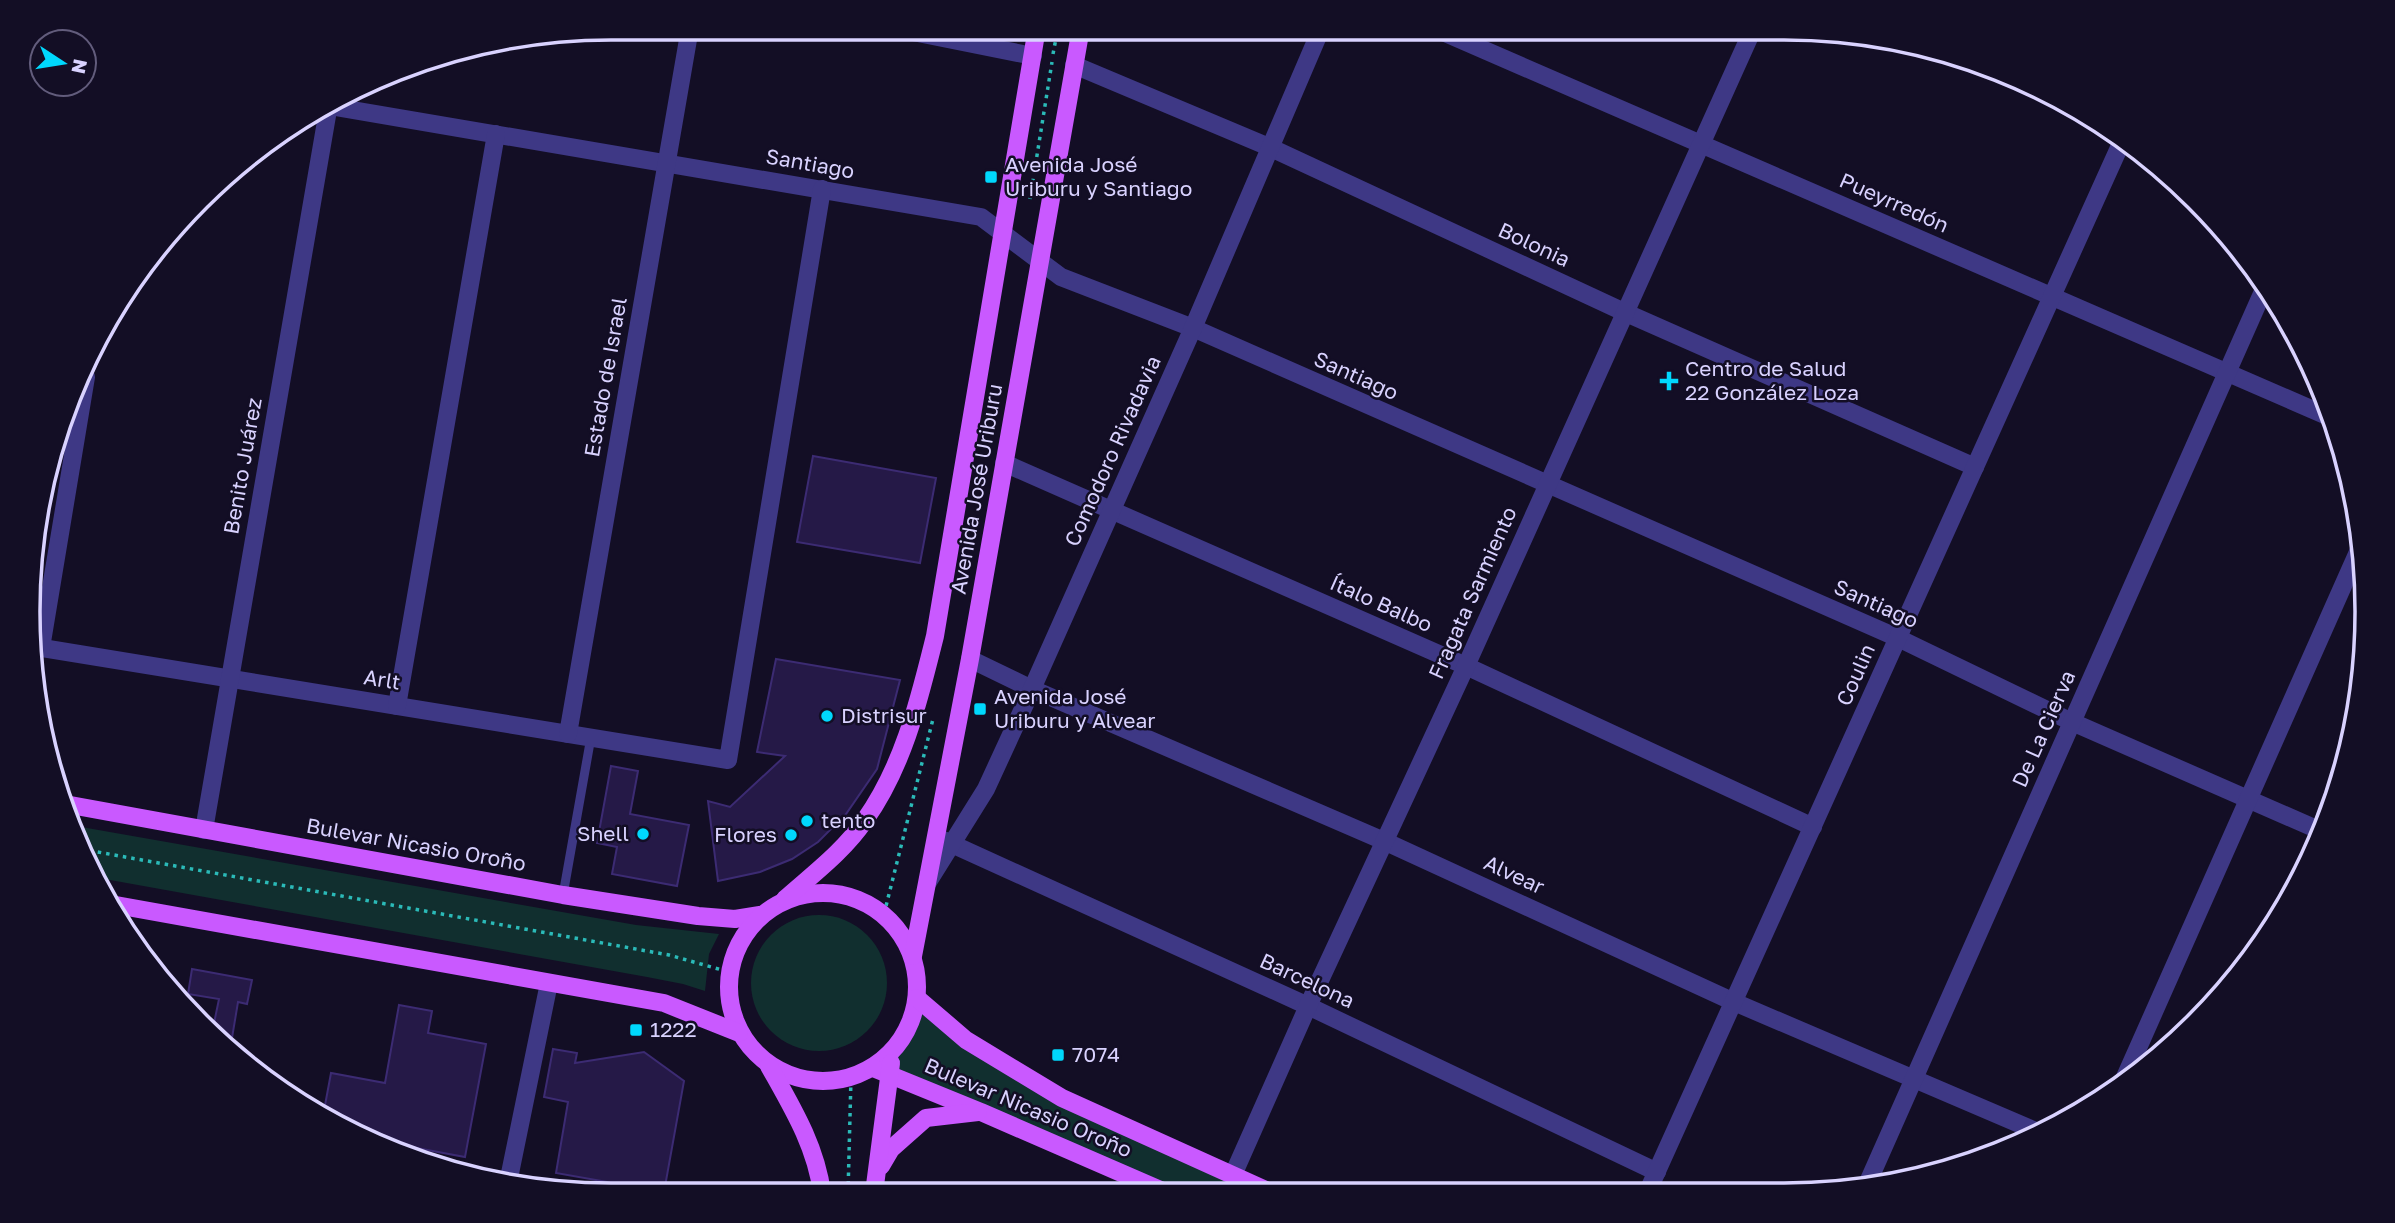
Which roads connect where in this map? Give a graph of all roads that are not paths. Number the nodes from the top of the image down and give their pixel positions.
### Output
1 (688, 40) edge
2 (953, 40) edge
3 (1035, 40) edge
4 (1079, 40) edge
5 (1316, 40) edge
6 (1461, 40) edge
7 (1748, 40) edge
8 (1033, 56) junction
9 (1074, 65) junction
10 (342, 108) edge
11 (327, 117) edge
12 (496, 134) junction
13 (1700, 143) junction
14 (1269, 147) junction
15 (2118, 149) edge
16 (666, 163) junction
17 (822, 190) junction
18 (1003, 234) junction
19 (1040, 260) junction
20 (2052, 296) junction
21 (2260, 298) edge
22 (1624, 312) junction
23 (1193, 328) junction
24 (2228, 373) junction
25 (82, 399) edge
26 (2318, 412) edge
27 (1004, 463) junction
28 (1975, 467) junction
29 (1547, 486) junction
30 (1111, 509) junction
31 (2353, 564) edge
32 (40, 619) edge
33 (1898, 638) junction
34 (41, 648) edge
35 (970, 659) junction
36 (1466, 666) junction
37 (230, 679) junction
38 (1032, 689) junction
39 (397, 706) junction
40 (2072, 722) junction
41 (568, 734) junction
42 (591, 737) junction
43 (2250, 799) junction
44 (75, 806) edge
45 (1813, 827) junction
46 (2312, 827) edge
47 (204, 830) junction
48 (944, 841) junction
49 (1384, 841) junction
50 (563, 895) junction
51 (786, 899) junction
52 (123, 906) edge
53 (760, 915) junction
54 (913, 956) junction
55 (549, 983) junction
56 (918, 998) junction
57 (1734, 1002) junction
58 (1308, 1006) junction
59 (739, 1033) junction
60 (2130, 1065) edge
61 (769, 1066) junction
62 (881, 1071) junction
63 (1914, 1079) junction
64 (981, 1112) junction
65 (2028, 1128) edge
66 (878, 1172) junction
67 (1657, 1172) junction
68 (510, 1174) edge
69 (1233, 1175) junction
70 (1871, 1176) edge
71 (821, 1183) edge
72 (876, 1183) edge
73 (1132, 1183) edge
74 (1250, 1183) edge
75 (1652, 1183) edge

1 - 16 street, Estado de Israel
2 - 8 street
3 - 8 main road, Avenida José Uriburu
4 - 9 main road, Avenida José Uriburu
5 - 14 street, Comodoro Rivadavia
6 - 13 street, Pueyrredón
7 - 13 street, Fragata Sarmiento
8 - 18 main road, Avenida José Uriburu
9 - 14 street, Bolonia
9 - 19 main road, Avenida José Uriburu
10 - 12 street, Santiago
11 - 37 street, Benito Juárez
12 - 16 street, Santiago
12 - 39 street
13 - 20 street, Pueyrredón
13 - 22 street, Fragata Sarmiento
14 - 22 street, Bolonia
14 - 23 street, Comodoro Rivadavia
15 - 20 street, Coulin
16 - 17 street, Santiago
16 - 41 street, Estado de Israel
17 - 18 street, Santiago
17 - 42 street, Arlt
18 - 19 street, Santiago
18 - 51 main road, Avenida José Uriburu
19 - 23 street, Santiago
19 - 27 main road, Avenida José Uriburu
20 - 24 street, Pueyrredón
20 - 28 street, Coulin
21 - 24 street, De La Cierva
22 - 28 street, Bolonia
22 - 29 street, Fragata Sarmiento
23 - 29 street, Santiago
23 - 30 street, Comodoro Rivadavia
24 - 26 street, Pueyrredón
24 - 40 street, De La Cierva
25 - 32 street
27 - 30 street, Ítalo Balbo
27 - 35 main road, Avenida José Uriburu
28 - 33 street, Coulin
29 - 33 street, Santiago
29 - 36 street, Fragata Sarmiento
30 - 36 street, Ítalo Balbo
30 - 38 street, Comodoro Rivadavia
31 - 43 street
33 - 40 street, Santiago
33 - 45 street, Coulin
34 - 37 street, Arlt
35 - 38 street, Alvear
35 - 48 main road, Avenida José Uriburu
36 - 45 street, Ítalo Balbo
36 - 49 street, Fragata Sarmiento
37 - 39 street, Arlt
37 - 47 street, Benito Juárez
38 - 48 street, Comodoro Rivadavia
38 - 49 street, Alvear
39 - 41 street, Arlt
40 - 43 street, Santiago
40 - 63 street, De La Cierva
41 - 42 street, Arlt
42 - 50 lane
43 - 46 street, Santiago
43 - 60 street
44 - 47 main road, Bulevar Nicasio Oroño
45 - 57 street, Coulin
47 - 50 main road, Bulevar Nicasio Oroño
48 - 54 main road, Avenida José Uriburu
48 - 58 street, Barcelona
49 - 57 street, Alvear
49 - 58 street, Fragata Sarmiento
50 - 53 main road, Bulevar Nicasio Oroño
51 - 53 main road
51 - 54 main road
52 - 55 main road
53 - 59 main road
54 - 56 main road
55 - 59 main road
55 - 68 street
56 - 62 main road
56 - 69 main road, Bulevar Nicasio Oroño
57 - 63 street, Alvear
57 - 67 street, Coulin
58 - 67 street, Barcelona
58 - 69 street, Fragata Sarmiento
59 - 61 main road
61 - 62 main road
61 - 71 main road
62 - 64 main road, Bulevar Nicasio Oroño
62 - 66 main road
63 - 65 street, Alvear
63 - 70 street, De La Cierva
64 - 66 main road
64 - 73 main road, Bulevar Nicasio Oroño
66 - 72 main road
67 - 75 street, Coulin
69 - 74 main road, Bulevar Nicasio Oroño

